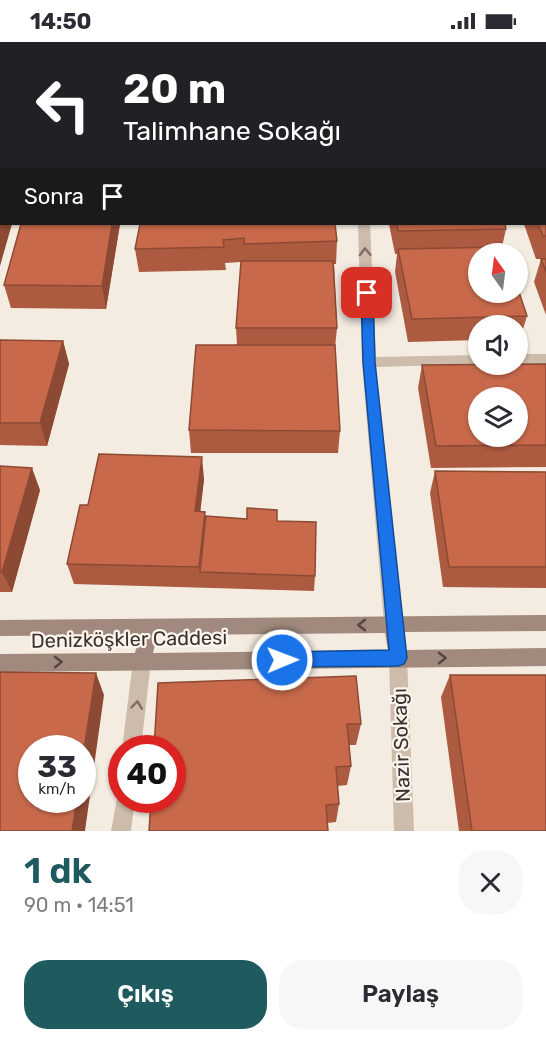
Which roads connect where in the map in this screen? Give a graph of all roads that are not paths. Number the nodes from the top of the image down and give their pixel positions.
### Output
1 (364, 225) edge
2 (528, 359) edge
3 (546, 359) edge
4 (468, 360) edge
5 (369, 362) junction
6 (546, 623) edge
7 (393, 624) junction
8 (150, 626) junction
9 (0, 628) edge
10 (546, 657) edge
11 (398, 658) junction
12 (142, 662) junction
13 (0, 663) edge
14 (133, 735) edge
15 (123, 813) edge
16 (121, 831) edge
17 (404, 831) edge

5 -> 1 street
2 - 3 street
4 - 5 street
5 - 7 street
6 - 7 street, Denizköşkler Caddesi
7 -> 8 street, Denizköşkler Caddesi
7 - 11 street
8 - 9 street, Denizköşkler Caddesi
8 - 12 street
11 -> 10 street, Denizköşkler Caddesi
11 - 12 street, Denizköşkler Caddesi
11 - 17 street, Nazir Sokağı
13 -> 12 street, Denizköşkler Caddesi
14 -> 12 street
15 - 16 street

